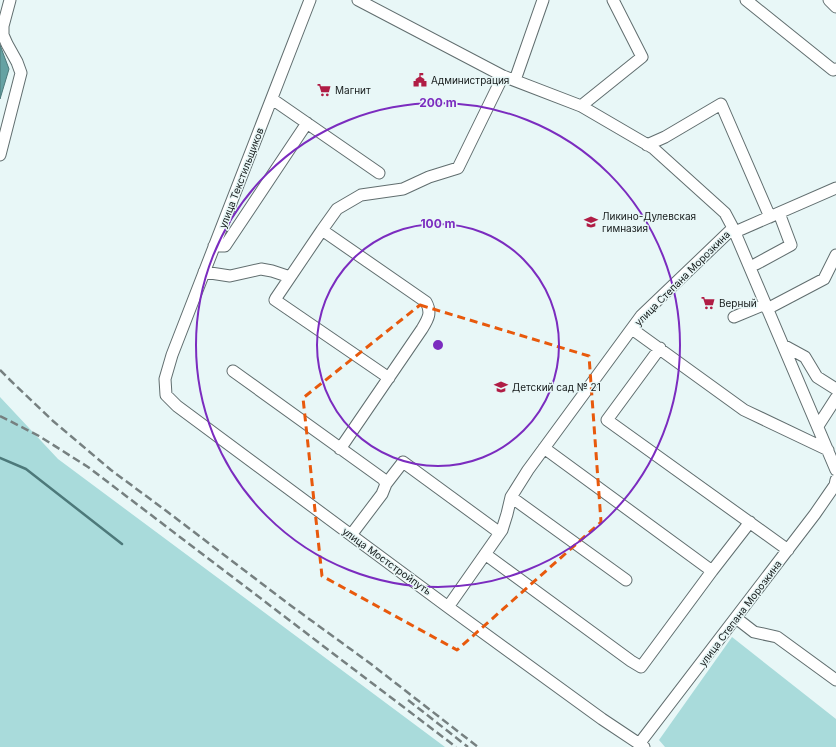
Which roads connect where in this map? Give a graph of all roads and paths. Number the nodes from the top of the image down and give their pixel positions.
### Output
1 (10, 0) edge
2 (310, 0) edge
3 (358, 0) edge
4 (543, 0) edge
5 (613, 0) edge
6 (746, 0) edge
7 (829, 0) edge
8 (836, 7) edge
9 (836, 69) edge
10 (503, 76) junction
11 (515, 80) junction
12 (272, 99) junction
13 (581, 106) junction
14 (307, 123) junction
15 (647, 145) junction
16 (0, 155) edge
17 (379, 173) dead end
18 (836, 188) edge
19 (774, 215) junction
20 (322, 230) junction
21 (734, 230) junction
22 (214, 246) junction
23 (836, 255) edge
24 (756, 264) dead end
25 (204, 272) junction
26 (290, 277) junction
27 (766, 307) junction
28 (734, 317) dead end
29 (632, 329) junction
30 (783, 345) junction
31 (660, 348) junction
32 (172, 355) joint
33 (233, 370) dead end
34 (389, 378) junction
35 (836, 389) edge
36 (836, 398) edge
37 (818, 426) junction
38 (544, 448) junction
39 (340, 449) junction
40 (828, 450) junction
41 (836, 470) edge
42 (836, 480) edge
43 (386, 484) junction
44 (511, 497) junction
45 (750, 522) junction
46 (500, 533) junction
47 (351, 535) junction
48 (788, 550) junction
49 (485, 554) junction
50 (712, 571) junction
51 (626, 580) dead end
52 (448, 607) junction
53 (736, 618) junction
54 (836, 680) edge
55 (641, 745) edge

1 - 16 street
2 - 12 street, улица Текстильщиков
3 - 10 street
4 - 11 street
5 - 13 street
6 - 9 street
7 - 8 street
10 - 11 street
10 - 20 street
11 - 13 street
12 - 14 street
12 - 22 street, улица Текстильщиков
13 - 15 street
14 - 17 street
14 - 22 street
15 - 19 street
15 - 21 street
18 - 19 street
19 - 21 street
19 - 24 street
20 - 26 street
20 - 34 street
21 - 27 street, улица Степана Морозкина
21 - 29 street, улица Степана Морозкина
22 - 25 street, улица Текстильщиков
23 - 27 street
25 - 26 street
25 - 32 street, улица Текстильщиков
26 - 34 street
27 - 28 street
27 - 30 street, улица Степана Морозкина
29 - 31 street
29 - 38 street, улица Степана Морозкина
30 - 35 street
30 - 37 street, улица Степана Морозкина
31 - 40 street
31 - 45 street
32 - 47 street, улица Мостстройпуть
33 - 39 street
34 - 39 street
36 - 37 street
37 - 40 street, улица Степана Морозкина
38 - 44 street, улица Степана Морозкина
38 - 50 street
39 - 43 street
40 - 41 street, улица Степана Морозкина
42 - 48 street, улица Степана Морозкина
43 - 46 street
43 - 47 street
44 - 46 street, улица Степана Морозкина
44 - 51 street
45 - 48 street
45 - 50 street
46 - 49 street, улица Степана Морозкина
47 - 52 street, улица Мостстройпуть
48 - 53 street, улица Степана Морозкина
49 - 50 street
49 - 52 street, улица Степана Морозкина
52 - 55 street, улица Мостстройпуть
53 - 54 street
53 - 55 street, улица Степана Морозкина

